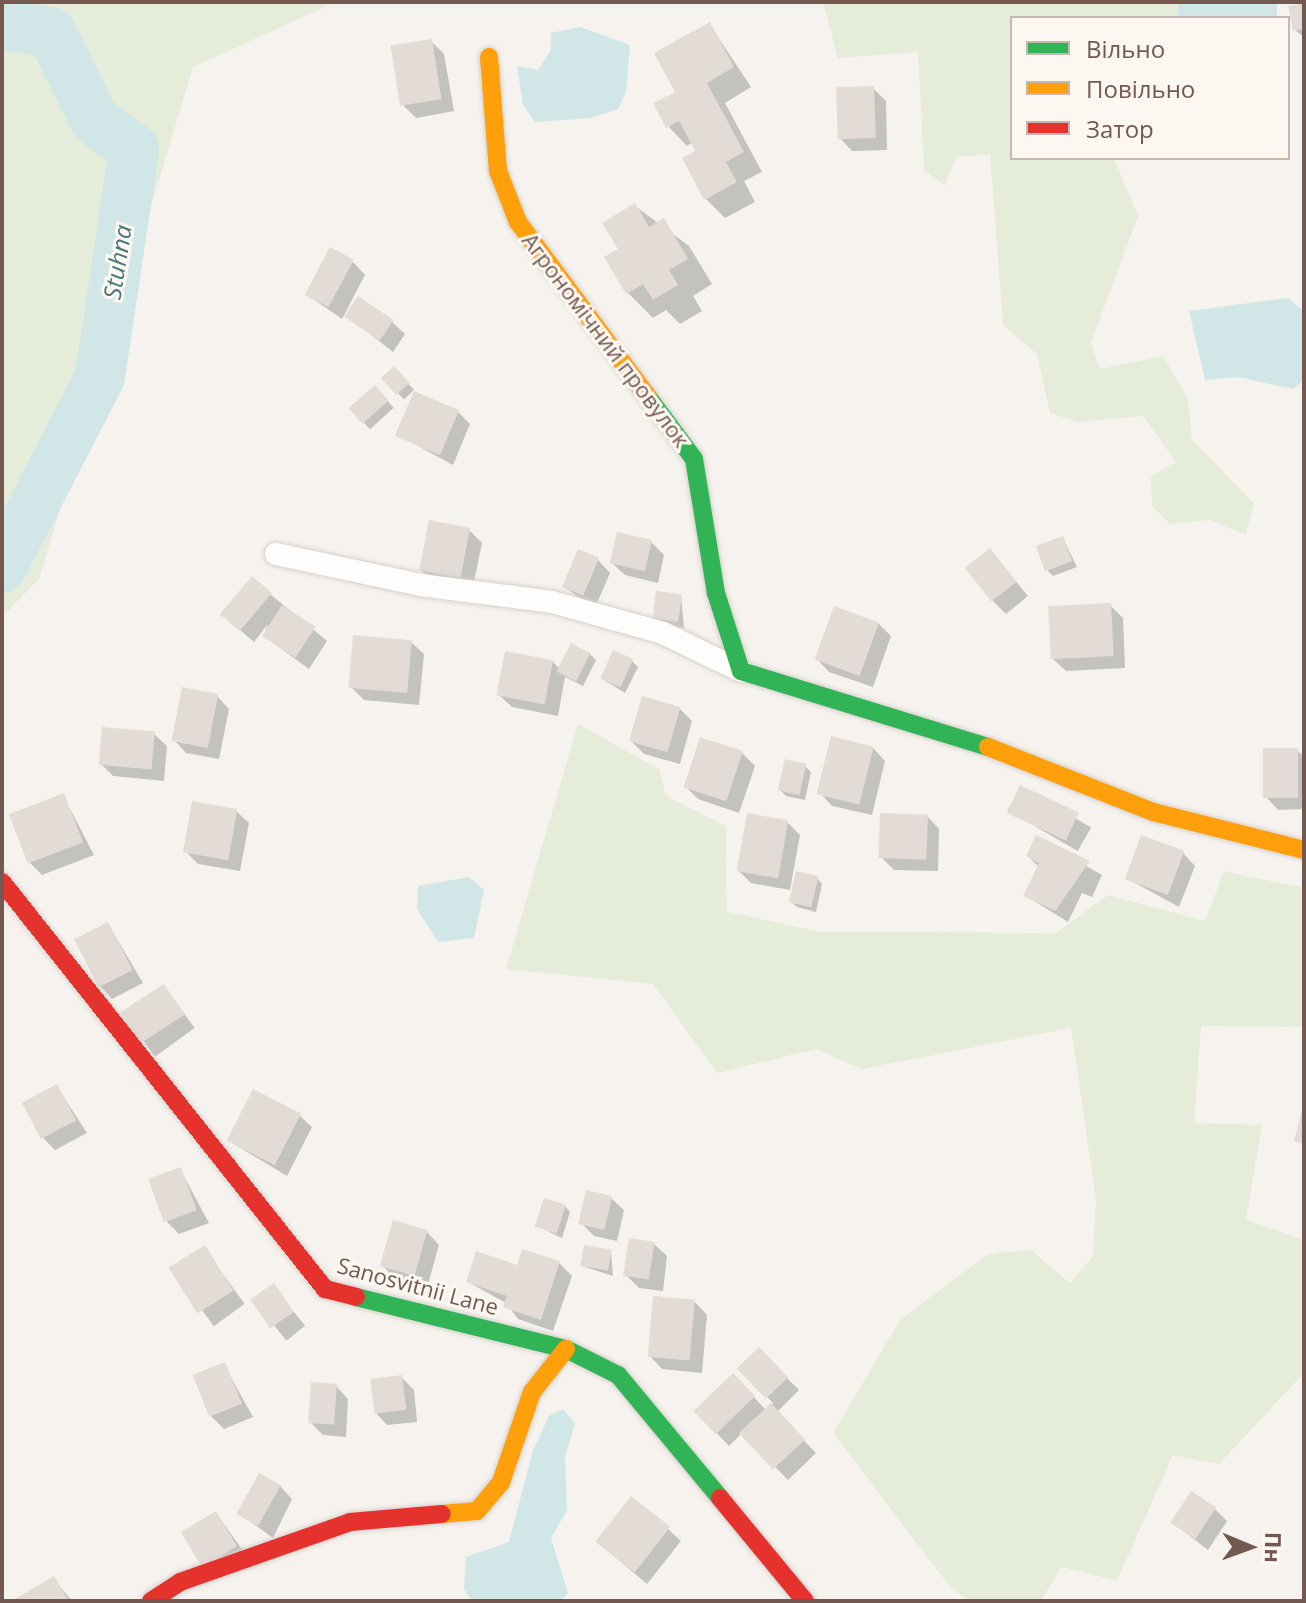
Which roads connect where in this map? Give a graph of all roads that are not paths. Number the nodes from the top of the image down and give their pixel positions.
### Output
1 (489, 57) dead end
2 (276, 554) dead end
3 (741, 671) junction
4 (1304, 850) edge
5 (3, 883) edge
6 (566, 1349) junction
7 (151, 1601) edge
8 (805, 1601) edge

1 - 3 street, Агрономічний провулок
2 - 3 street
3 - 4 street
5 - 6 street, Sanosvitnii Lane
6 - 7 street
6 - 8 street, Sanosvitnii Lane

